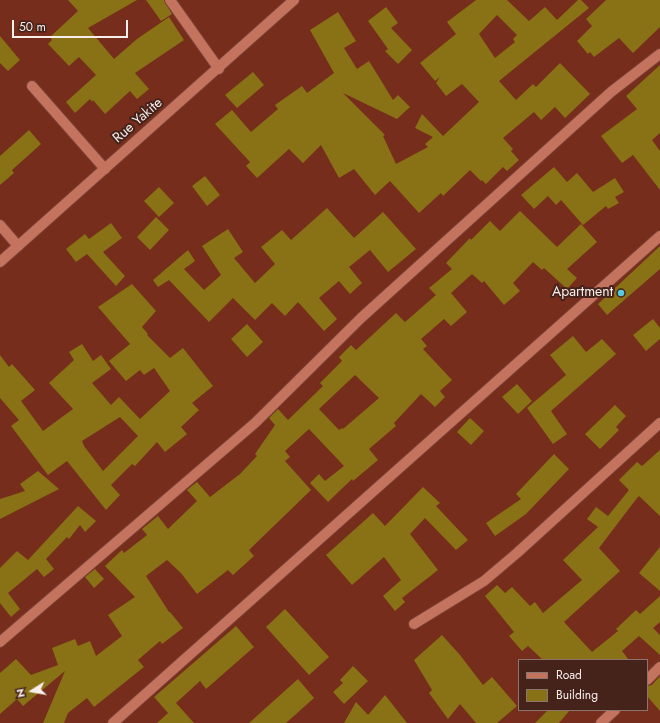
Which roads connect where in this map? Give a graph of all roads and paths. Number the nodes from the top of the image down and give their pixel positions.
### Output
1 (170, 0) edge
2 (294, 0) edge
3 (660, 54) edge
4 (219, 69) junction
5 (32, 86) dead end
6 (105, 169) junction
7 (0, 225) edge
8 (660, 236) edge
9 (18, 246) junction
10 (0, 262) edge
11 (660, 423) edge
12 (414, 624) dead end
13 (0, 642) edge
14 (660, 667) edge
15 (648, 679) edge
16 (614, 711) edge
17 (113, 723) edge
18 (601, 723) edge

1 - 4 street
2 - 4 street, Rue Yakite
3 - 13 street
4 - 6 street, Rue Yakite
5 - 6 street
6 - 9 street, Rue Yakite
7 - 9 street
8 - 17 street
9 - 10 street, Rue Yakite
11 - 12 street
14 - 15 street
16 - 18 street

